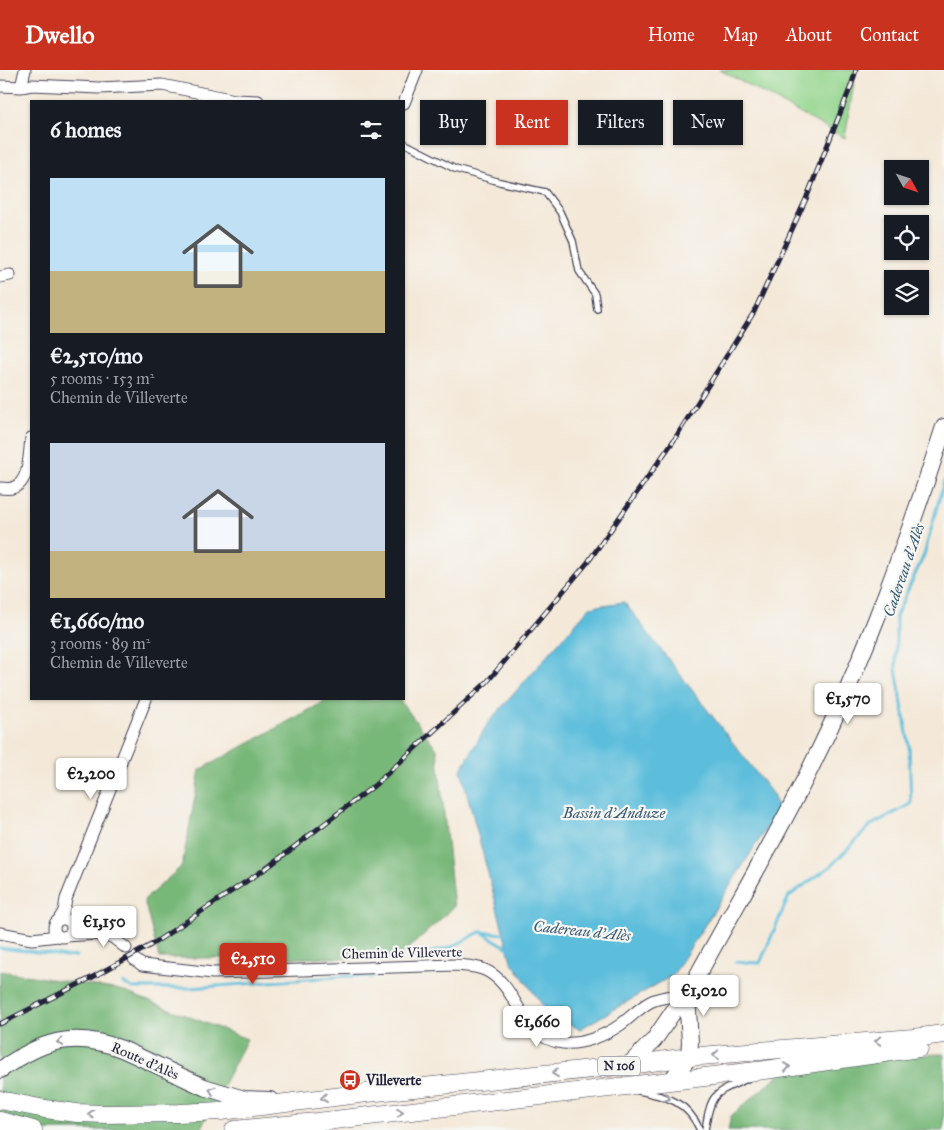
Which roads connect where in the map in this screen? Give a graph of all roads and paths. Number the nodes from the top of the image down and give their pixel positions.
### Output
1 (25, 70) edge
2 (417, 70) edge
3 (0, 86) edge
4 (21, 87) junction
5 (235, 100) edge
6 (405, 100) edge
7 (405, 144) edge
8 (597, 309) dead end
9 (944, 427) edge
10 (30, 446) edge
11 (0, 488) edge
12 (146, 700) edge
13 (60, 927) junction
14 (0, 933) edge
15 (126, 948) dead end
16 (134, 959) dead end
17 (687, 995) junction
18 (944, 1034) edge
19 (944, 1045) edge
20 (689, 1057) junction
21 (629, 1065) junction
22 (0, 1070) edge
23 (765, 1070) junction
24 (671, 1081) junction
25 (620, 1088) junction
26 (0, 1100) edge
27 (295, 1101) junction
28 (0, 1121) edge
29 (317, 1122) junction
30 (33, 1130) edge
31 (234, 1130) edge
32 (274, 1130) edge
33 (700, 1130) edge
34 (705, 1130) edge

1 - 4 street
2 - 6 street
3 - 4 street
4 - 5 street
7 - 8 lane
9 - 17 main road
10 - 11 street
12 - 13 street
13 - 14 street
13 - 15 street
16 - 17 street, Chemin de Villeverte
17 - 20 main road
17 - 21 main road
18 -> 20 main road, N 106
23 -> 19 main road, N 106
20 - 21 main road, N 106
20 - 24 main road
21 -> 27 main road, N 106
27 -> 22 main road, Route d'Alès
23 - 24 main road, N 106
23 - 34 lane
24 - 25 main road, N 106
29 -> 25 main road, N 106
25 -> 33 lane
27 -> 26 main road, N 106
28 - 30 main road
29 - 31 main road, N 106
29 - 32 main road

